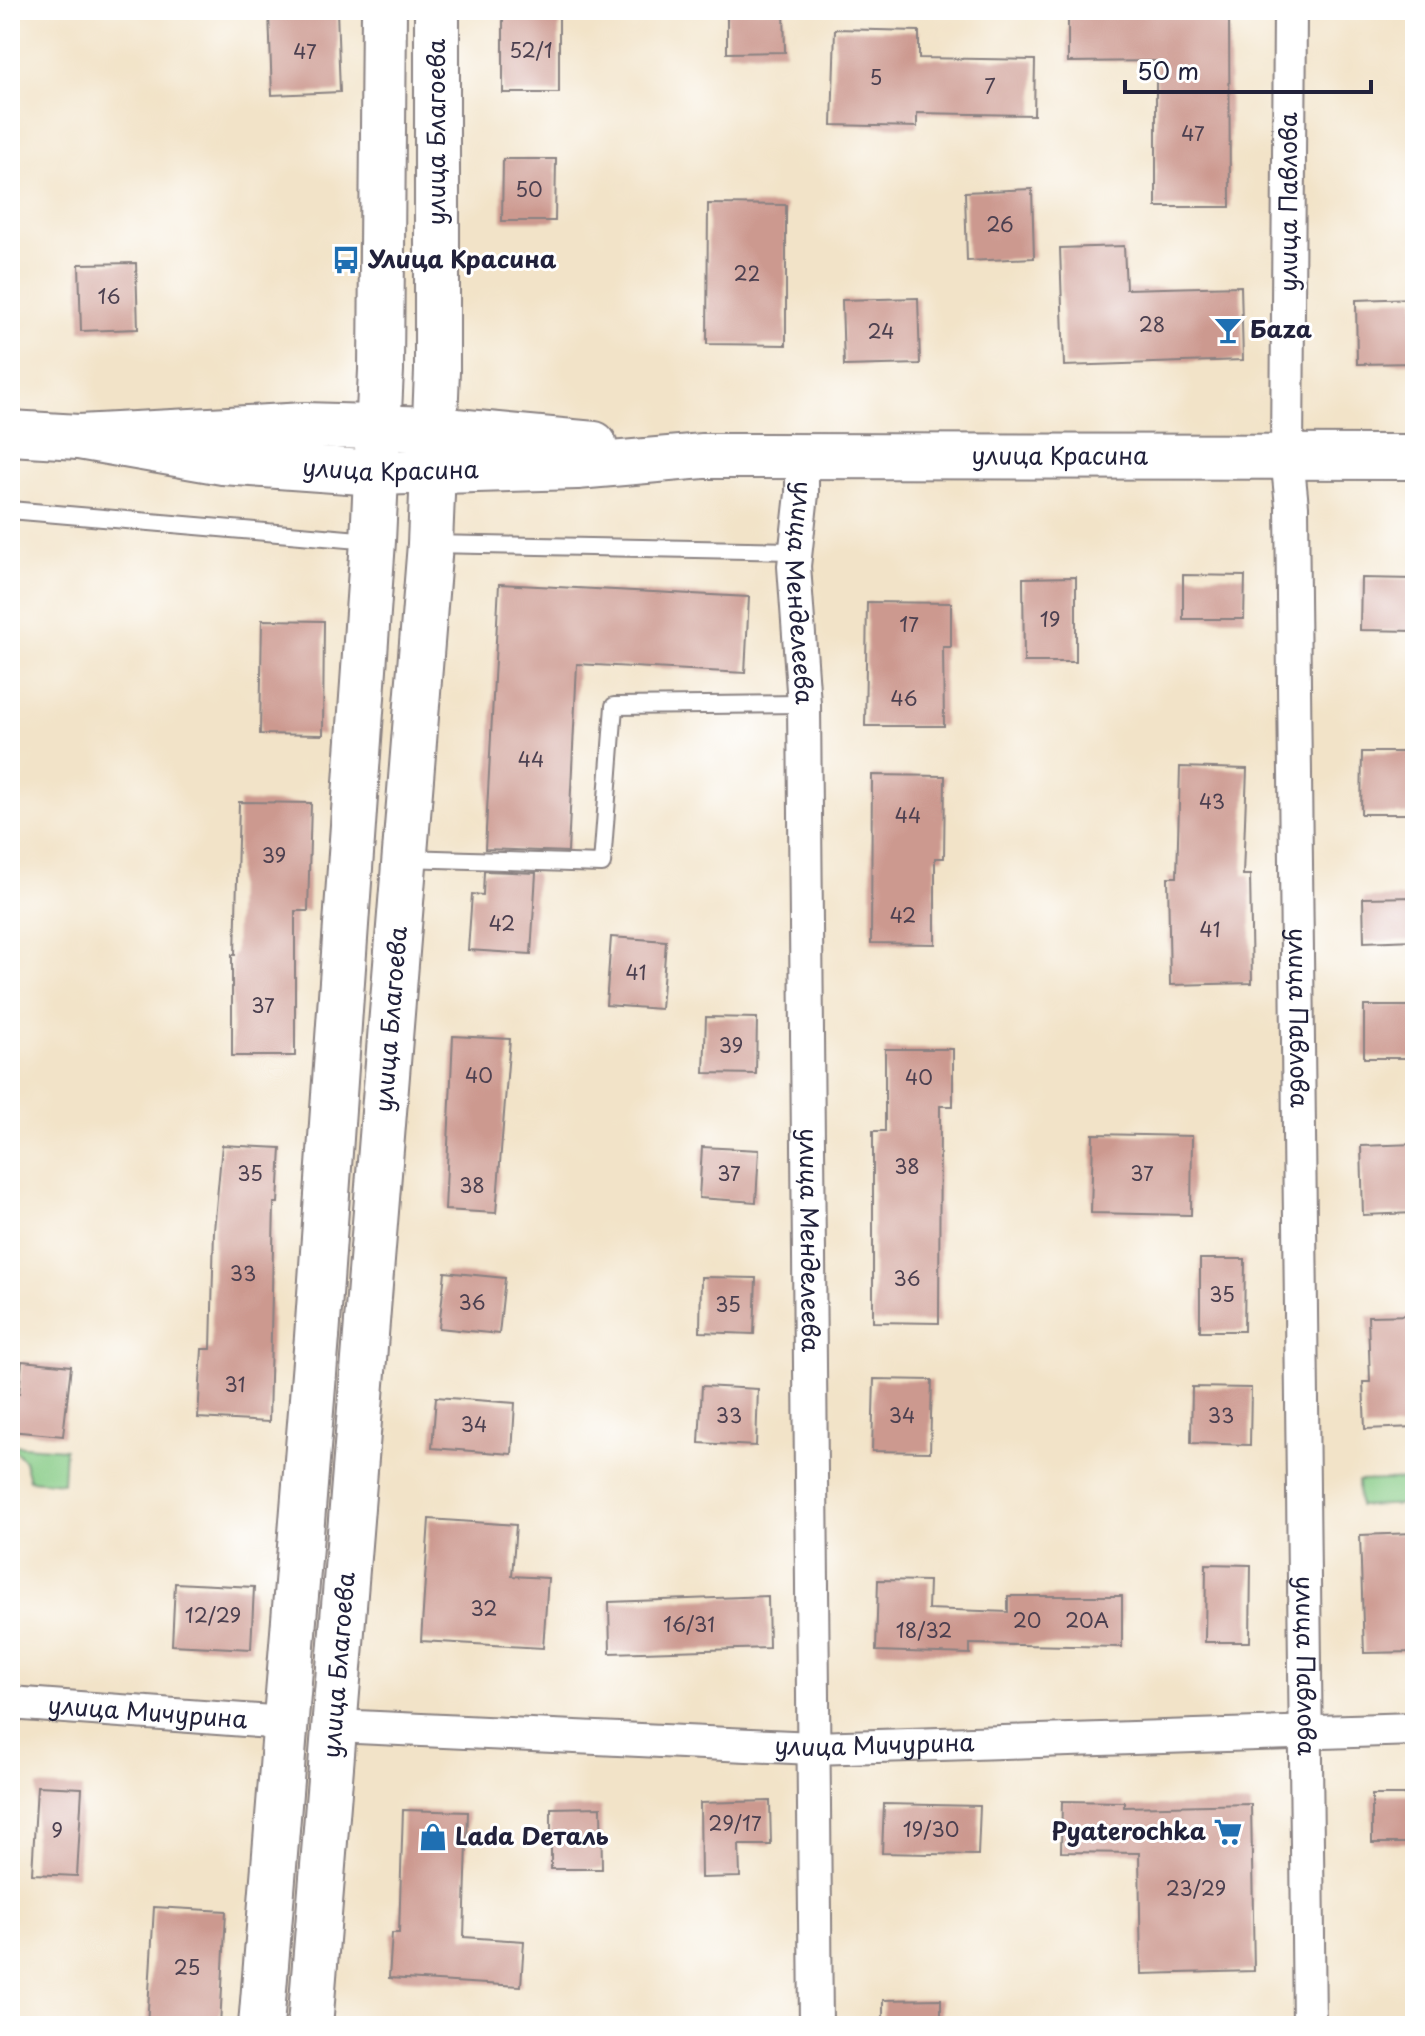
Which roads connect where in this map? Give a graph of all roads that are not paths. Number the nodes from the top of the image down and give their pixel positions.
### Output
1 (384, 10) edge
2 (437, 10) edge
3 (1290, 10) edge
4 (378, 427) junction
5 (434, 429) junction
6 (10, 433) edge
7 (79, 437) junction
8 (802, 455) junction
9 (703, 456) junction
10 (1287, 457) junction
11 (1415, 457) edge
12 (376, 473) junction
13 (431, 474) junction
14 (10, 510) edge
15 (373, 541) junction
16 (430, 544) junction
17 (794, 551) junction
18 (804, 704) junction
19 (404, 858) junction
20 (290, 1666) junction
21 (10, 1703) edge
22 (285, 1723) junction
23 (335, 1726) junction
24 (1415, 1729) edge
25 (1306, 1733) junction
26 (814, 1748) junction
27 (331, 1777) junction
28 (261, 2026) edge
29 (310, 2026) edge
30 (816, 2026) edge
31 (1309, 2026) edge

1 - 4 main road, улица Благоева
2 - 5 main road, улица Благоева
3 - 10 street, улица Павлова
4 - 5 main road, улица Красина
4 - 7 main road, улица Красина
4 - 12 main road, улица Благоева
5 - 9 main road, улица Красина
5 - 13 main road, улица Благоева
6 - 7 main road, улица Красина
7 - 12 main road, улица Красина
8 - 9 main road, улица Красина
8 - 10 main road, улица Красина
8 - 17 street, улица Менделеева
9 - 13 main road, улица Красина
10 - 11 main road, улица Красина
10 - 25 street, улица Павлова
12 - 13 main road, улица Красина
12 - 15 main road, улица Благоева
13 - 16 main road, улица Благоева
14 - 15 lane
15 - 20 main road, улица Благоева
16 - 17 lane
16 - 19 main road, улица Благоева
17 - 18 street, улица Менделеева
18 - 19 lane
18 - 26 street, улица Менделеева
19 - 23 main road, улица Благоева
20 - 22 main road, улица Благоева
20 - 23 main road
21 - 22 street, улица Мичурина
22 - 27 main road
22 - 28 main road, улица Благоева
23 - 26 street, улица Мичурина
23 - 27 main road, улица Благоева
24 - 25 street, улица Мичурина
25 - 26 street, улица Мичурина
25 - 31 street, улица Павлова
26 - 30 street, улица Менделеева
27 - 29 main road, улица Благоева

